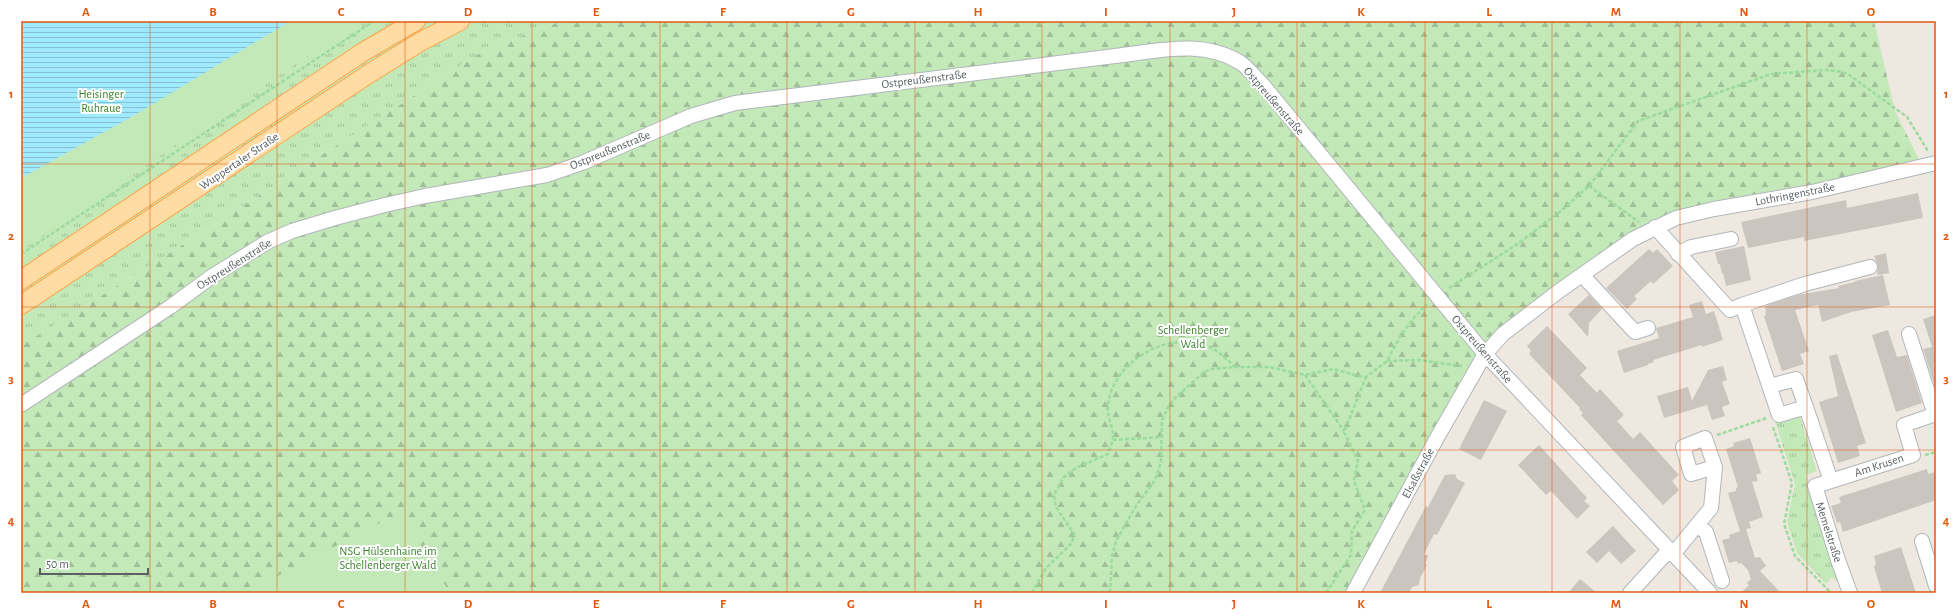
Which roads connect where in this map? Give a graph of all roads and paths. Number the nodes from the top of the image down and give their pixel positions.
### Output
1 (374, 21) edge
2 (416, 21) edge
3 (460, 21) edge
4 (1936, 163) edge
5 (1589, 186) junction
6 (1655, 227) junction
7 (1731, 239) dead end
8 (21, 254) edge
9 (1678, 254) junction
10 (1870, 267) dead end
11 (1582, 275) junction
12 (21, 280) edge
13 (1437, 296) junction
14 (1742, 305) junction
15 (21, 306) edge
16 (1648, 328) dead end
17 (1909, 334) dead end
18 (1484, 354) junction
19 (1387, 361) junction
20 (1235, 367) junction
21 (1476, 370) junction
22 (1305, 374) junction
23 (1366, 377) junction
24 (1770, 386) junction
25 (21, 405) edge
26 (1806, 407) junction
27 (1936, 415) edge
28 (1753, 424) dead end
29 (1772, 425) dead end
30 (1344, 432) junction
31 (1718, 434) dead end
32 (1161, 438) junction
33 (1113, 440) junction
34 (1715, 468) dead end
35 (1831, 481) junction
36 (1697, 525) junction
37 (1922, 541) dead end
38 (1672, 551) junction
39 (1722, 581) dead end
40 (1936, 586) edge
41 (1032, 593) edge
42 (1110, 593) edge
43 (1326, 593) edge
44 (1354, 593) edge
45 (1630, 593) edge
46 (1710, 593) edge
47 (1831, 593) edge
48 (1850, 593) edge

1 - 8 path
2 - 12 main road, Wuppertaler Straße
3 - 15 main road, Wuppertaler Straße
4 - 5 path
4 - 6 street, Lothringenstraße
5 - 6 path
5 - 13 path
6 - 9 street
6 - 11 street, Lothringenstraße
7 - 9 street
9 - 14 street
10 - 14 street
11 - 16 street
11 - 18 street, Lothringenstraße
13 - 18 street, Ostpreußenstraße
13 - 19 path
13 - 25 street, Ostpreußenstraße
14 - 24 street
17 - 27 street, Am Krusen
18 - 21 street, Elsaßstraße
18 - 38 street, Ostpreußenstraße
19 - 21 path
19 - 23 path
20 - 22 path
20 - 32 path
20 - 33 path
21 - 44 street, Elsaßstraße
22 - 23 path
22 - 30 path
23 - 30 path
24 - 26 street
24 - 26 street
26 - 35 street
27 - 35 street, Am Krusen
28 - 31 path
29 - 47 path
30 - 43 path
32 - 33 path
32 - 42 path
33 - 41 path
34 - 36 street
35 - 48 street, Memelstraße
36 - 38 street
36 - 39 street
37 - 40 street
38 - 45 street
38 - 46 street, Ostpreußenstraße

